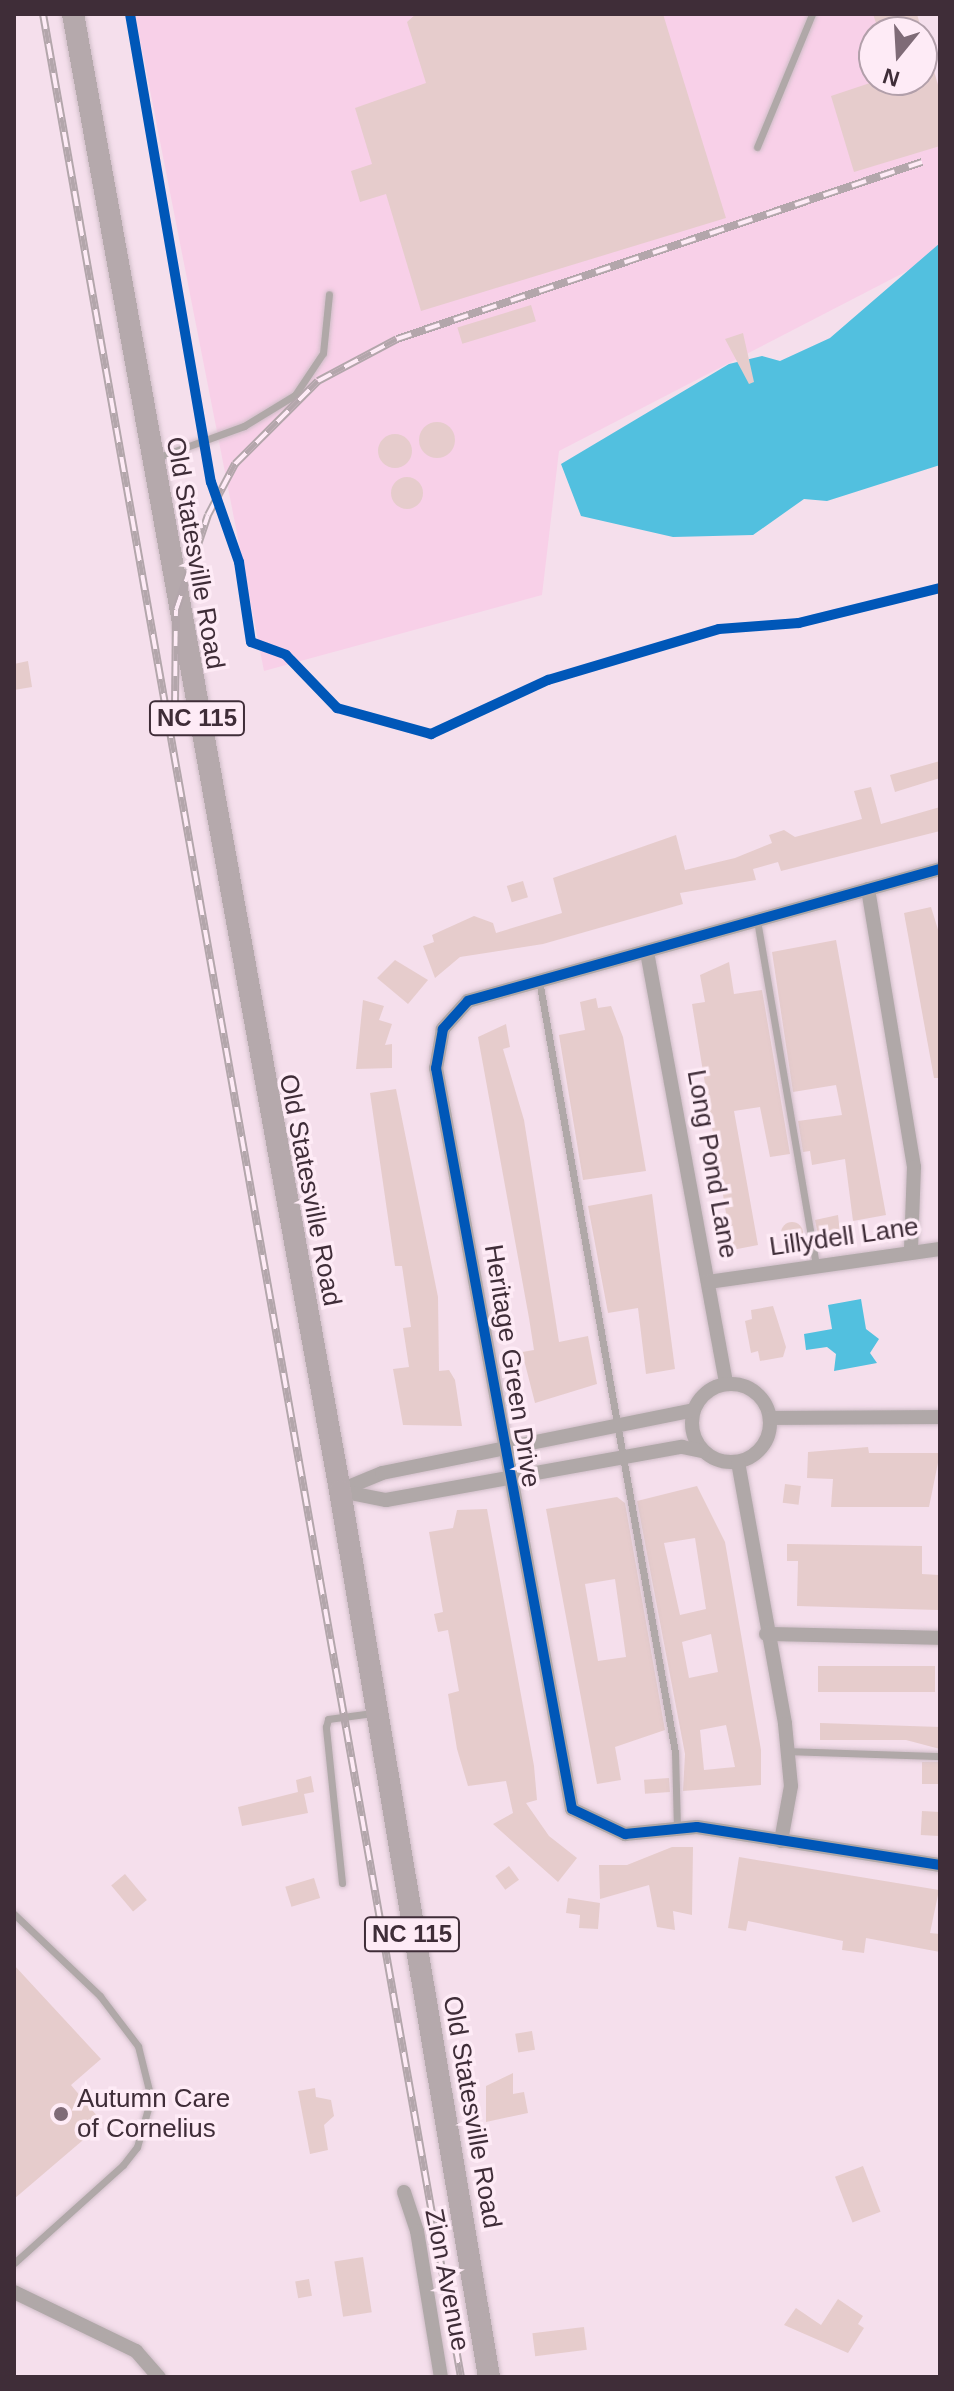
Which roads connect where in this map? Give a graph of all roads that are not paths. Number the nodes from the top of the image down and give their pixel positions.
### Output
1 (73, 14) edge
2 (812, 14) edge
3 (757, 147) dead end
4 (329, 294) dead end
5 (150, 460) junction
6 (940, 869) edge
7 (868, 889) junction
8 (757, 920) junction
9 (647, 952) junction
10 (539, 980) junction
11 (940, 1249) edge
12 (911, 1250) junction
13 (816, 1264) junction
14 (708, 1282) junction
15 (726, 1384) junction
16 (694, 1410) junction
17 (940, 1417) edge
18 (770, 1418) junction
19 (618, 1429) junction
20 (703, 1451) junction
21 (503, 1454) junction
22 (624, 1456) junction
23 (738, 1462) junction
24 (507, 1478) junction
25 (340, 1491) junction
26 (766, 1634) junction
27 (940, 1638) edge
28 (376, 1713) junction
29 (788, 1751) junction
30 (940, 1756) edge
31 (677, 1827) junction
32 (781, 1841) junction
33 (940, 1865) edge
34 (342, 1883) dead end
35 (14, 1914) edge
36 (404, 2192) dead end
37 (14, 2263) edge
38 (14, 2292) edge
39 (159, 2377) edge
40 (441, 2377) edge
41 (489, 2377) edge

1 - 5 main road, Old Statesville Road / NC 115
2 - 3 lane
4 - 5 lane
5 - 25 main road, Old Statesville Road / NC 115
6 - 7 street, Heritage Green Drive
7 - 8 street, Heritage Green Drive
7 - 12 street
8 - 9 street, Heritage Green Drive
8 - 13 lane
9 - 10 street, Heritage Green Drive
9 - 14 street, Long Pond Lane
10 - 19 lane
10 - 21 street, Heritage Green Drive
11 - 12 street, Lillydell Lane
12 - 13 street, Lillydell Lane
13 - 14 street, Lillydell Lane
14 - 15 street, Long Pond Lane
15 - 16 street
15 - 18 street
16 - 19 street
16 - 20 street
17 - 18 street
18 - 23 street
19 - 21 street
19 - 22 lane
20 - 22 street
20 - 23 street
21 - 24 street, Heritage Green Drive
21 - 25 street
22 - 24 street
22 - 31 lane
23 - 26 street
24 - 25 street
24 - 31 street, Heritage Green Drive
25 - 28 main road, Old Statesville Road / NC 115
26 - 27 street
26 - 29 street
28 - 34 lane
28 - 41 main road, Old Statesville Road / NC 115
29 - 30 lane
29 - 32 street
31 - 32 street, Heritage Green Drive
32 - 33 street, Heritage Green Drive
35 - 37 lane
36 - 40 street, Zion Avenue
38 - 39 street

